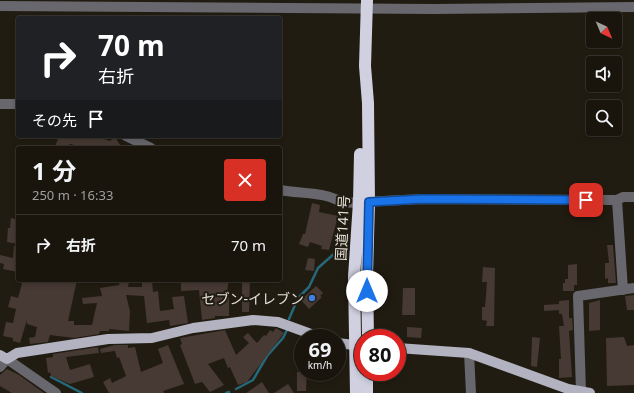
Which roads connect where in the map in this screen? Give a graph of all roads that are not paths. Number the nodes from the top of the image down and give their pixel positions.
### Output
1 (149, 3) edge
2 (367, 4) edge
3 (434, 4) edge
4 (0, 6) edge
5 (634, 7) edge
6 (0, 104) edge
7 (16, 104) edge
8 (130, 138) edge
9 (147, 146) edge
10 (282, 190) edge
11 (634, 197) edge
12 (617, 200) junction
13 (364, 202) junction
14 (634, 288) edge
15 (623, 290) junction
16 (297, 329) edge
17 (359, 329) edge
18 (368, 329) edge
19 (406, 349) edge
20 (468, 354) junction
21 (4, 357) edge
22 (0, 367) edge
23 (357, 381) edge
24 (367, 381) edge
25 (586, 392) edge
26 (56, 393) edge
27 (356, 393) edge
28 (367, 393) edge
29 (471, 393) edge

1 - 2 street
1 - 4 street
2 - 3 street
2 - 13 highway, 国道141号
3 - 5 street
6 - 7 street
8 - 9 street
10 - 13 street
11 - 12 street
12 - 13 street
12 - 15 street
13 - 17 highway, 国道141号
13 - 18 highway, 国道141号
14 - 15 street
15 - 25 street
16 - 21 main road
19 - 20 main road
20 - 25 main road
20 - 29 street
21 - 22 street
21 - 26 street
23 - 27 highway, 国道141号
24 - 28 highway

